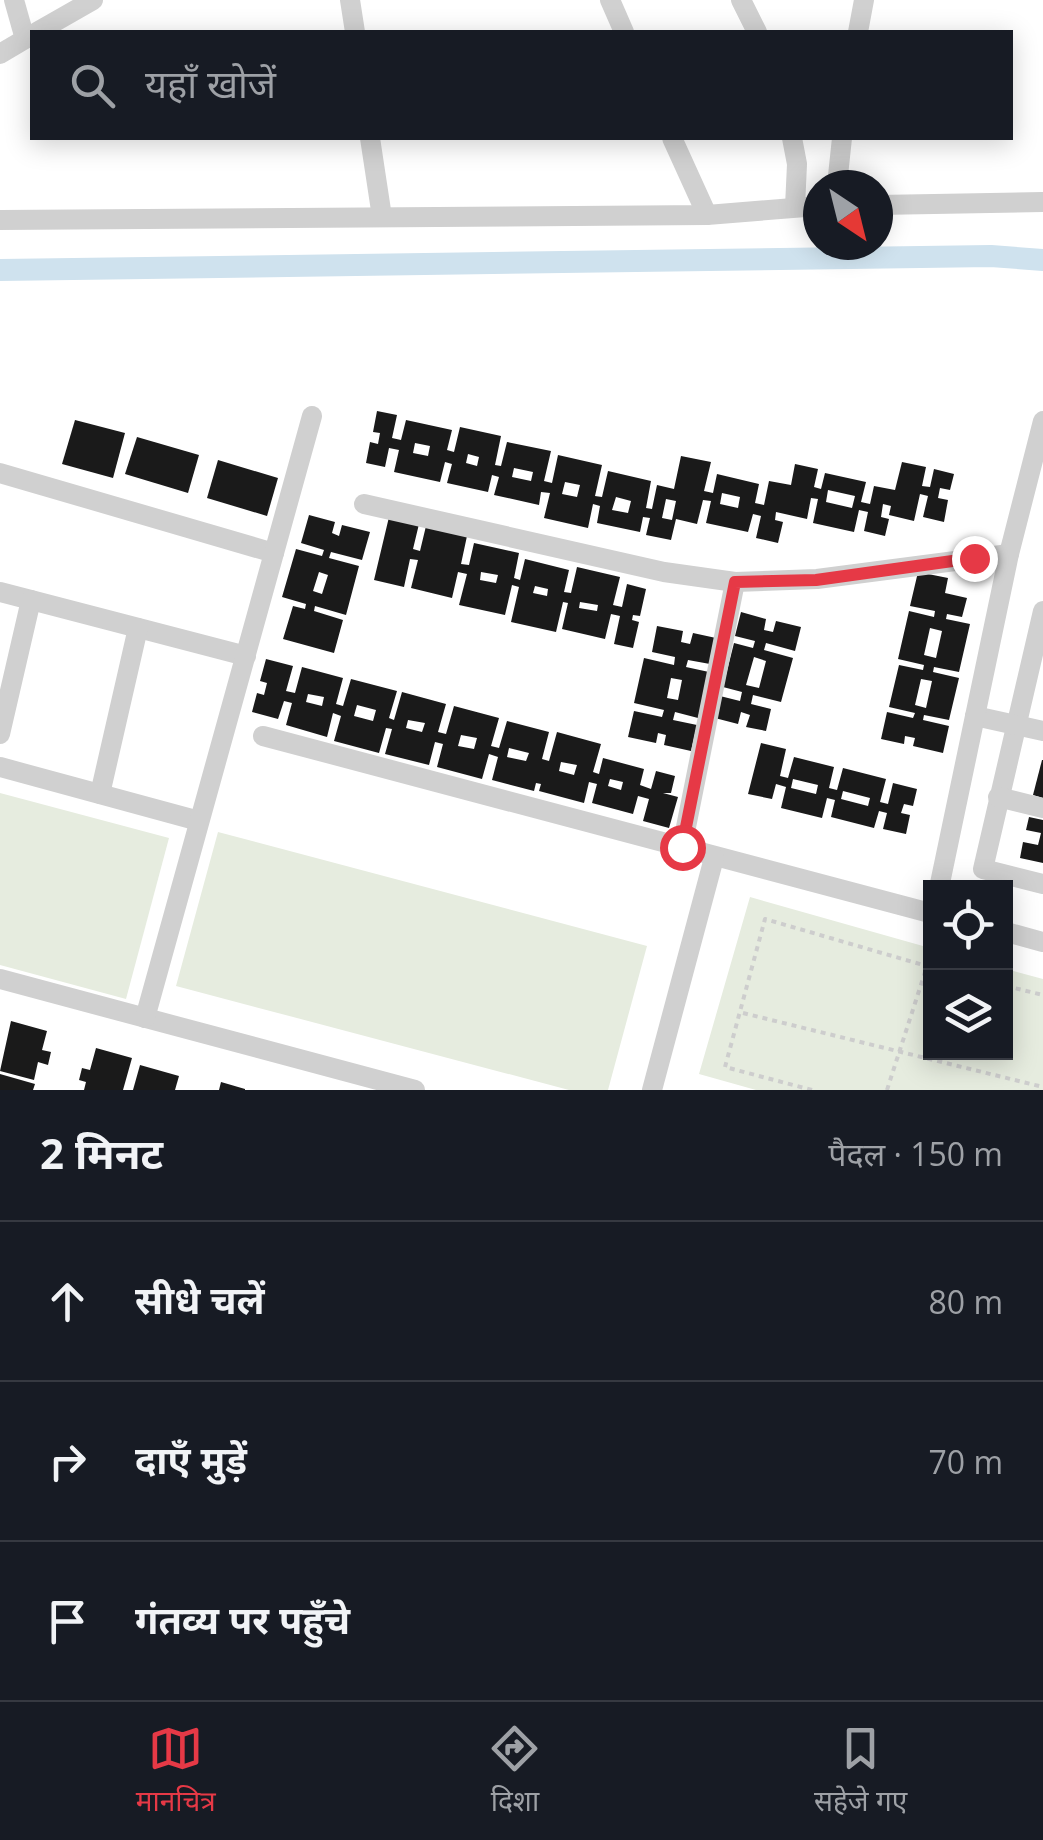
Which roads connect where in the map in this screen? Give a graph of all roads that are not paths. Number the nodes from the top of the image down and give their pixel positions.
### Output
1 (14, 0) edge
2 (93, 0) edge
3 (350, 0) edge
4 (610, 0) edge
5 (741, 0) edge
6 (864, 0) edge
7 (42, 30) edge
8 (354, 30) edge
9 (623, 30) edge
10 (755, 30) edge
11 (858, 30) edge
12 (30, 32) edge
13 (30, 37) edge
14 (0, 54) edge
15 (370, 140) edge
16 (673, 140) edge
17 (792, 140) edge
18 (842, 140) edge
19 (839, 170) edge
20 (1043, 202) edge
21 (893, 205) edge
22 (795, 207) junction
23 (803, 207) edge
24 (707, 215) junction
25 (382, 217) junction
26 (0, 220) edge
27 (312, 416) dead end
28 (1043, 421) edge
29 (0, 473) edge
30 (1036, 476) edge
31 (364, 504) dead end
32 (274, 553) junction
33 (1009, 554) junction
34 (735, 582) junction
35 (0, 592) edge
36 (31, 600) junction
37 (1043, 610) edge
38 (138, 628) junction
39 (246, 656) junction
40 (975, 716) junction
41 (1015, 724) junction
42 (1043, 732) edge
43 (0, 734) edge
44 (263, 736) dead end
45 (0, 767) edge
46 (100, 794) junction
47 (998, 797) junction
48 (1043, 808) edge
49 (199, 821) junction
50 (682, 847) junction
51 (714, 858) junction
52 (941, 880) edge
53 (1043, 884) edge
54 (923, 911) edge
55 (1013, 934) edge
56 (1043, 942) edge
57 (0, 979) edge
58 (144, 1018) junction
59 (415, 1090) edge
60 (652, 1090) edge

1 - 12 street
2 - 7 street
3 - 8 street
4 - 9 street
5 - 10 street
6 - 11 street
13 - 14 street
15 - 25 street
16 - 24 street
17 - 22 street
18 - 19 street
20 - 21 street
22 - 23 street
22 - 24 street
24 - 25 street
25 - 26 street
27 - 32 street
28 - 30 street
29 - 32 street
30 - 33 street
31 - 34 street
32 - 39 street
33 - 34 street
33 - 40 street
34 - 50 street
35 - 36 street
36 - 38 street
36 - 43 street
37 - 41 street
38 - 39 street
38 - 46 street
39 - 49 street
40 - 41 street
40 - 52 street
41 - 42 street
41 - 47 street
44 - 50 street
45 - 46 street
46 - 49 street
47 - 48 street
47 - 53 street
49 - 58 street
50 - 51 street
51 - 54 street
51 - 60 street
55 - 56 street
57 - 58 street
58 - 59 street

